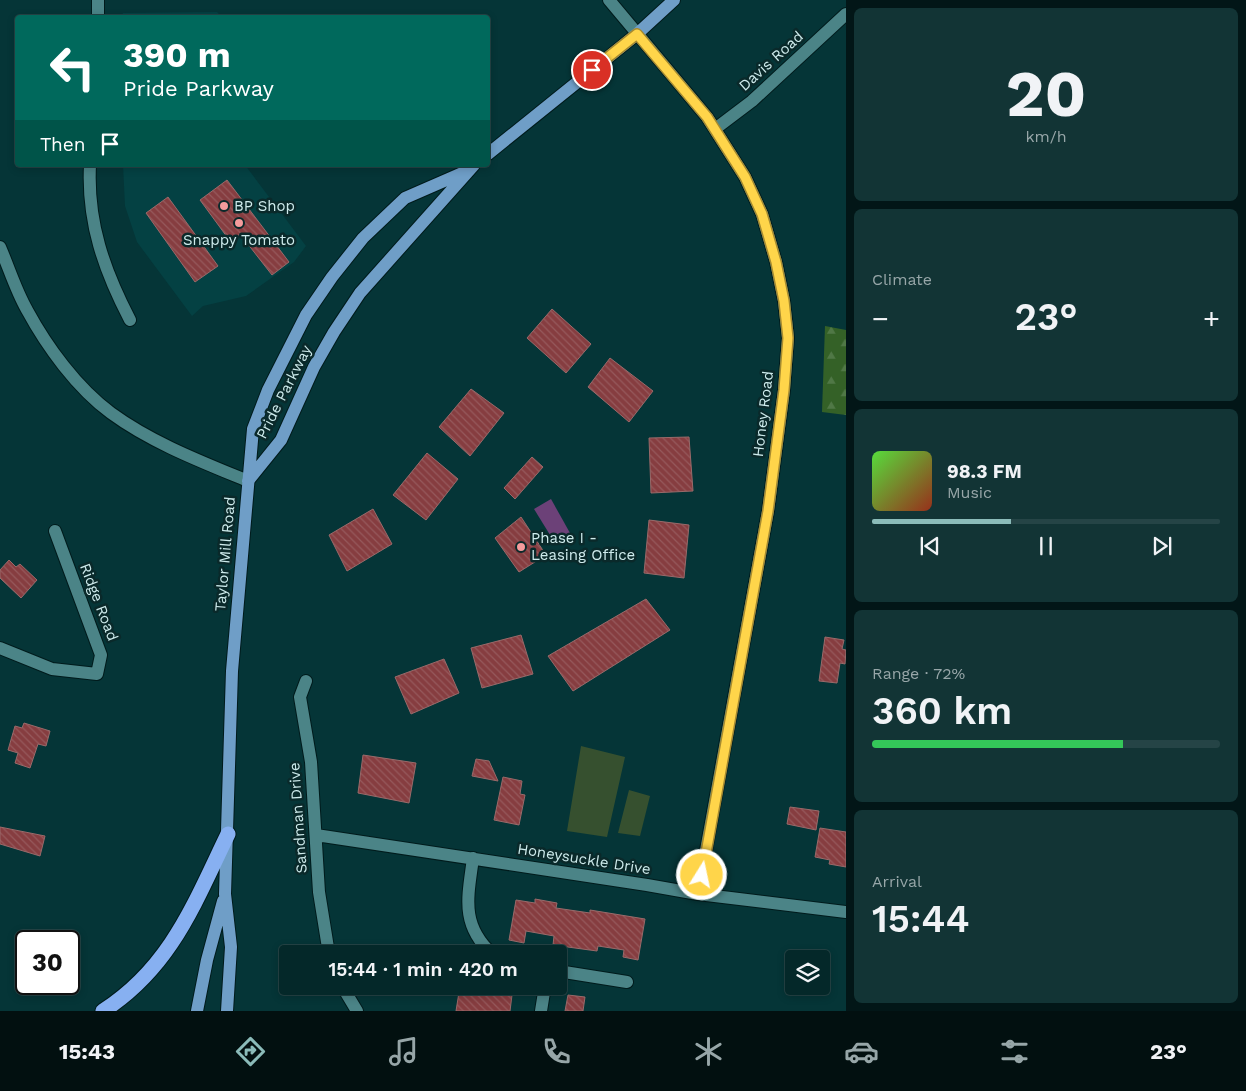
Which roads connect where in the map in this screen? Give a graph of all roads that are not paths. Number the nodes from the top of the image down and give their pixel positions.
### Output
1 (98, 0) edge
2 (609, 0) edge
3 (674, 0) edge
4 (846, 14) edge
5 (98, 15) edge
6 (637, 34) junction
7 (715, 129) junction
8 (490, 152) edge
9 (90, 167) edge
10 (470, 168) edge
11 (0, 247) edge
12 (130, 320) dead end
13 (248, 481) junction
14 (55, 531) dead end
15 (0, 648) edge
16 (306, 682) dead end
17 (228, 834) junction
18 (316, 835) junction
19 (473, 858) junction
20 (226, 894) junction
21 (698, 894) junction
22 (846, 912) edge
23 (328, 945) edge
24 (485, 945) edge
25 (567, 972) edge
26 (627, 982) dead end
27 (347, 995) edge
28 (544, 995) edge
29 (103, 1011) edge
30 (197, 1011) edge
31 (227, 1011) edge
32 (357, 1011) edge
33 (541, 1011) edge

1 - 5 street
2 - 6 street, Honey Road
3 - 6 main road
4 - 7 street, Davis Road
6 - 7 street, Honey Road
6 - 8 main road
7 - 21 street, Honey Road
9 - 12 street
10 - 13 main road, Pride Parkway
10 - 13 main road, Pride Parkway
11 - 13 street, Taylor Mill Road
13 - 17 main road, Taylor Mill Road
14 - 15 street, Ridge Road
16 - 18 street, Sandman Drive
17 - 20 main road, Taylor Mill Road
17 - 29 highway
18 - 19 street, Honeysuckle Drive
18 - 23 street, Sandman Drive
19 - 21 street, Honeysuckle Drive
19 - 24 street
20 - 30 main road, Taylor Mill Road
20 - 31 main road, Taylor Mill Road
21 - 22 street, Honeysuckle Drive
25 - 26 street
27 - 32 street
28 - 33 street

